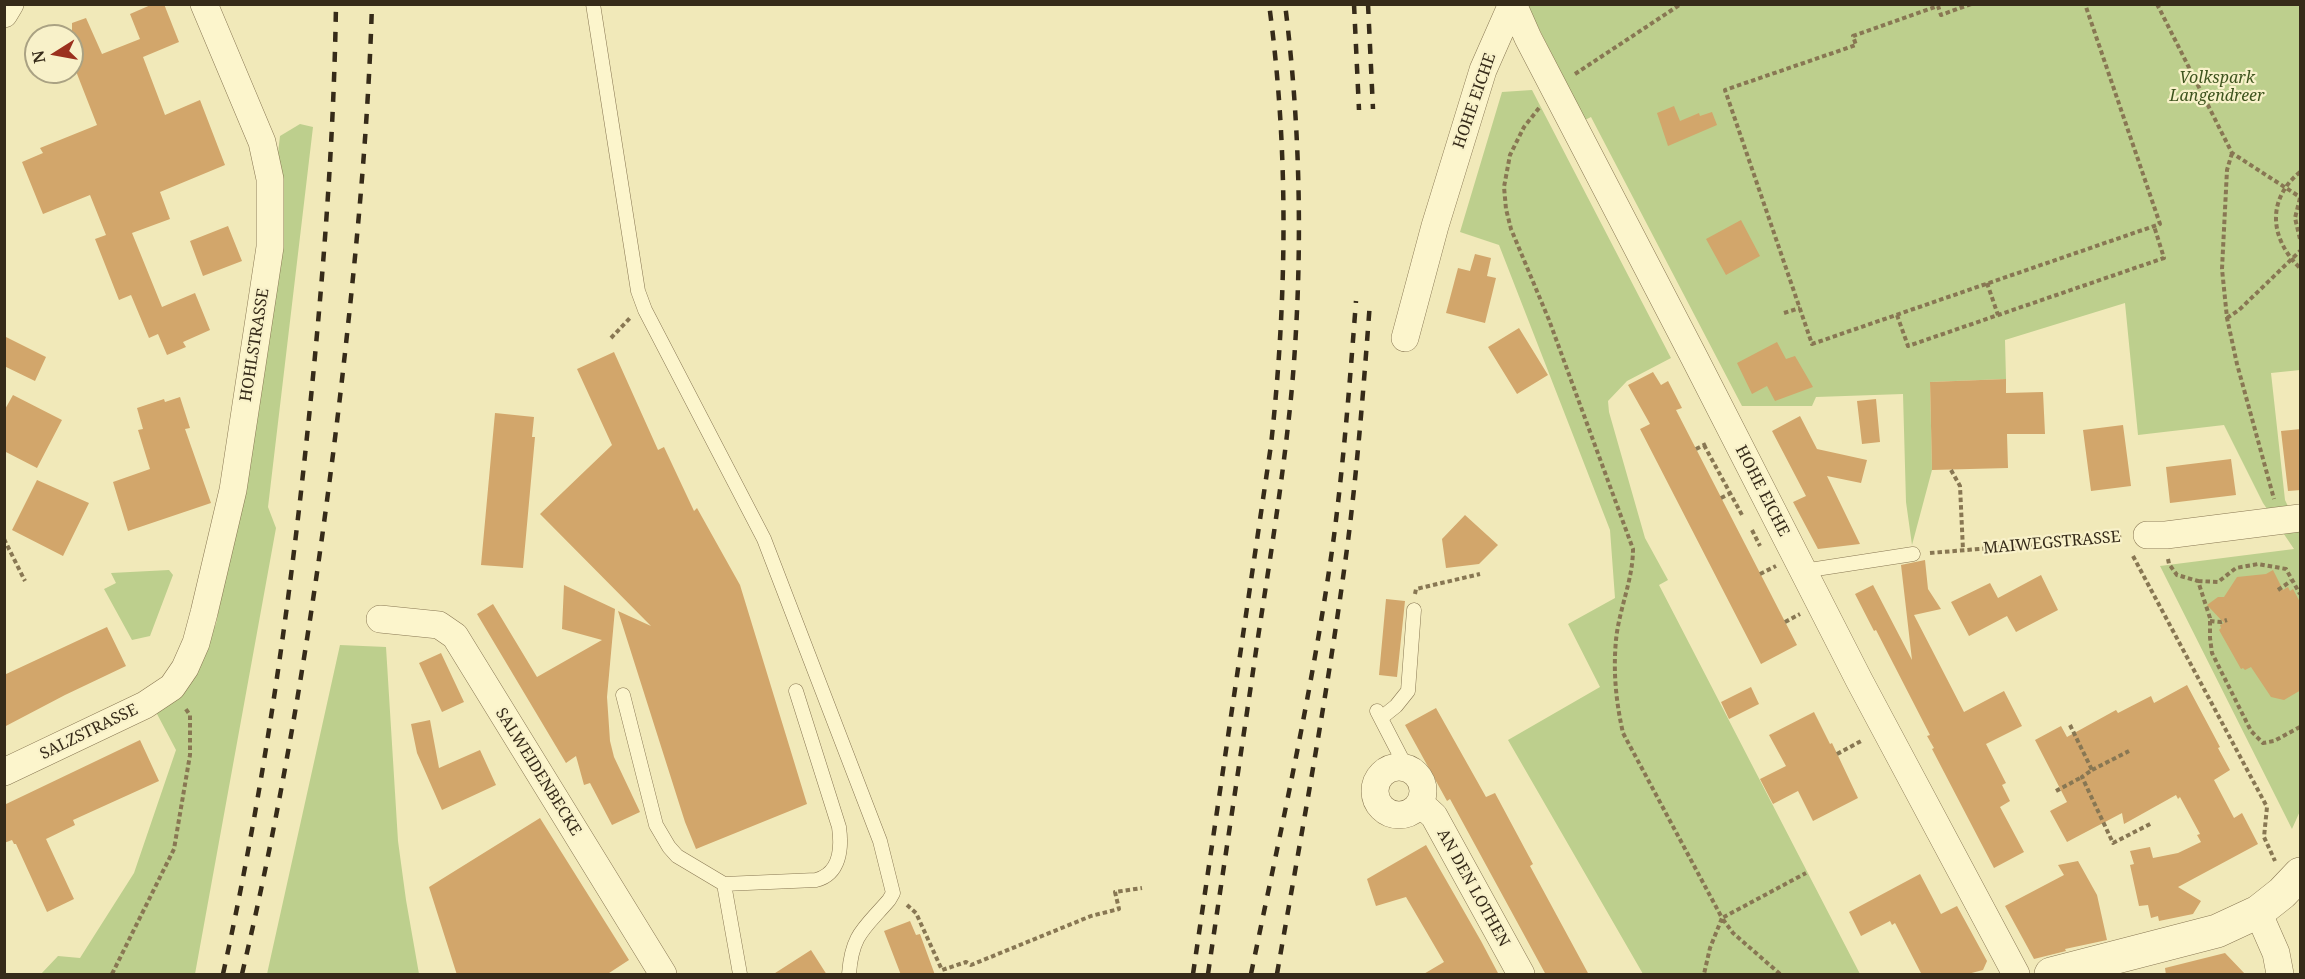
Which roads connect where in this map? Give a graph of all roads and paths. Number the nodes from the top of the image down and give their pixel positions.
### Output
1 (10, 4) edge
2 (204, 4) edge
3 (593, 4) edge
4 (1513, 4) edge
5 (1681, 4) edge
6 (1971, 4) edge
7 (2085, 4) edge
8 (2157, 4) edge
9 (4, 14) edge
10 (1555, 89) junction
11 (2232, 153) junction
12 (2301, 171) edge
13 (2285, 187) junction
14 (2301, 198) edge
15 (2154, 226) junction
16 (2301, 239) edge
17 (2301, 251) edge
18 (2291, 259) junction
19 (2301, 268) edge
20 (1987, 284) junction
21 (1800, 308) junction
22 (645, 310) junction
23 (1784, 313) dead end
24 (1897, 315) junction
25 (1998, 315) junction
26 (2227, 318) junction
27 (611, 338) dead end
28 (1405, 338) dead end
29 (1704, 445) dead end
30 (1951, 470) dead end
31 (1742, 515) dead end
32 (2290, 520) edge
33 (2135, 536) junction
34 (4, 539) edge
35 (1964, 550) junction
36 (1912, 554) joint
37 (2169, 564) dead end
38 (1803, 571) junction
39 (1480, 574) dead end
40 (2291, 580) junction
41 (25, 581) dead end
42 (2198, 581) junction
43 (2278, 590) dead end
44 (2301, 594) edge
45 (1414, 610) joint
46 (380, 618) dead end
47 (2227, 620) dead end
48 (2210, 621) junction
49 (172, 687) junction
50 (795, 691) dead end
51 (623, 694) dead end
52 (2070, 725) dead end
53 (2301, 727) edge
54 (2129, 751) dead end
55 (1406, 767) junction
56 (2092, 770) junction
57 (4, 772) edge
58 (2082, 777) junction
59 (2056, 790) dead end
60 (1421, 804) junction
61 (2152, 823) dead end
62 (2288, 868) edge
63 (1806, 873) dead end
64 (724, 884) junction
65 (1142, 888) dead end
66 (893, 893) junction
67 (2258, 912) junction
68 (1722, 918) junction
69 (654, 971) edge
70 (112, 975) edge
71 (740, 975) edge
72 (849, 975) edge
73 (1521, 975) edge
74 (1704, 975) edge
75 (1780, 975) edge
76 (2016, 975) edge
77 (2051, 975) edge
78 (2280, 975) edge

1 - 9 street
2 - 49 street, HOHLSTRASSE
3 - 22 lane
4 - 10 street, HOHE EICHE
4 - 28 street, HOHE EICHE
5 - 10 path
6 - 21 path
7 - 15 path
8 - 11 path
10 - 38 street, HOHE EICHE
10 - 68 path
11 - 13 path
11 - 26 path
12 - 13 path
13 - 14 path
13 - 18 path
14 - 16 path
15 - 20 path
15 - 25 path
17 - 18 path
18 - 19 path
18 - 26 path
20 - 24 path
20 - 25 path
21 - 23 path
21 - 24 path
22 - 27 path
22 - 66 lane
24 - 25 path
26 - 32 path
29 - 31 path
30 - 35 path
32 - 33 street
33 - 35 path, MAIWEGSTRASSE
33 - 62 path
34 - 41 path
35 - 36 path, MAIWEGSTRASSE
36 - 38 lane
37 - 42 path
38 - 76 street, HOHE EICHE
39 - 45 path
40 - 42 path
40 - 43 path
40 - 44 path
42 - 48 path
45 - 55 lane
46 - 69 street, SALWEIDENBECKE
47 - 48 path
48 - 53 path
49 - 57 street, SALZSTRASSE
49 - 70 path
50 - 64 lane
51 - 64 lane
52 - 56 path
54 - 56 path
55 - 60 street
55 - 60 street
56 - 58 path
58 - 59 path
58 - 61 path
60 - 73 street, AN DEN LOTHEN
62 - 67 street
63 - 68 path
64 - 71 lane
65 - 66 path
66 - 72 lane
67 - 77 street
67 - 78 street
68 - 74 path
68 - 75 path

